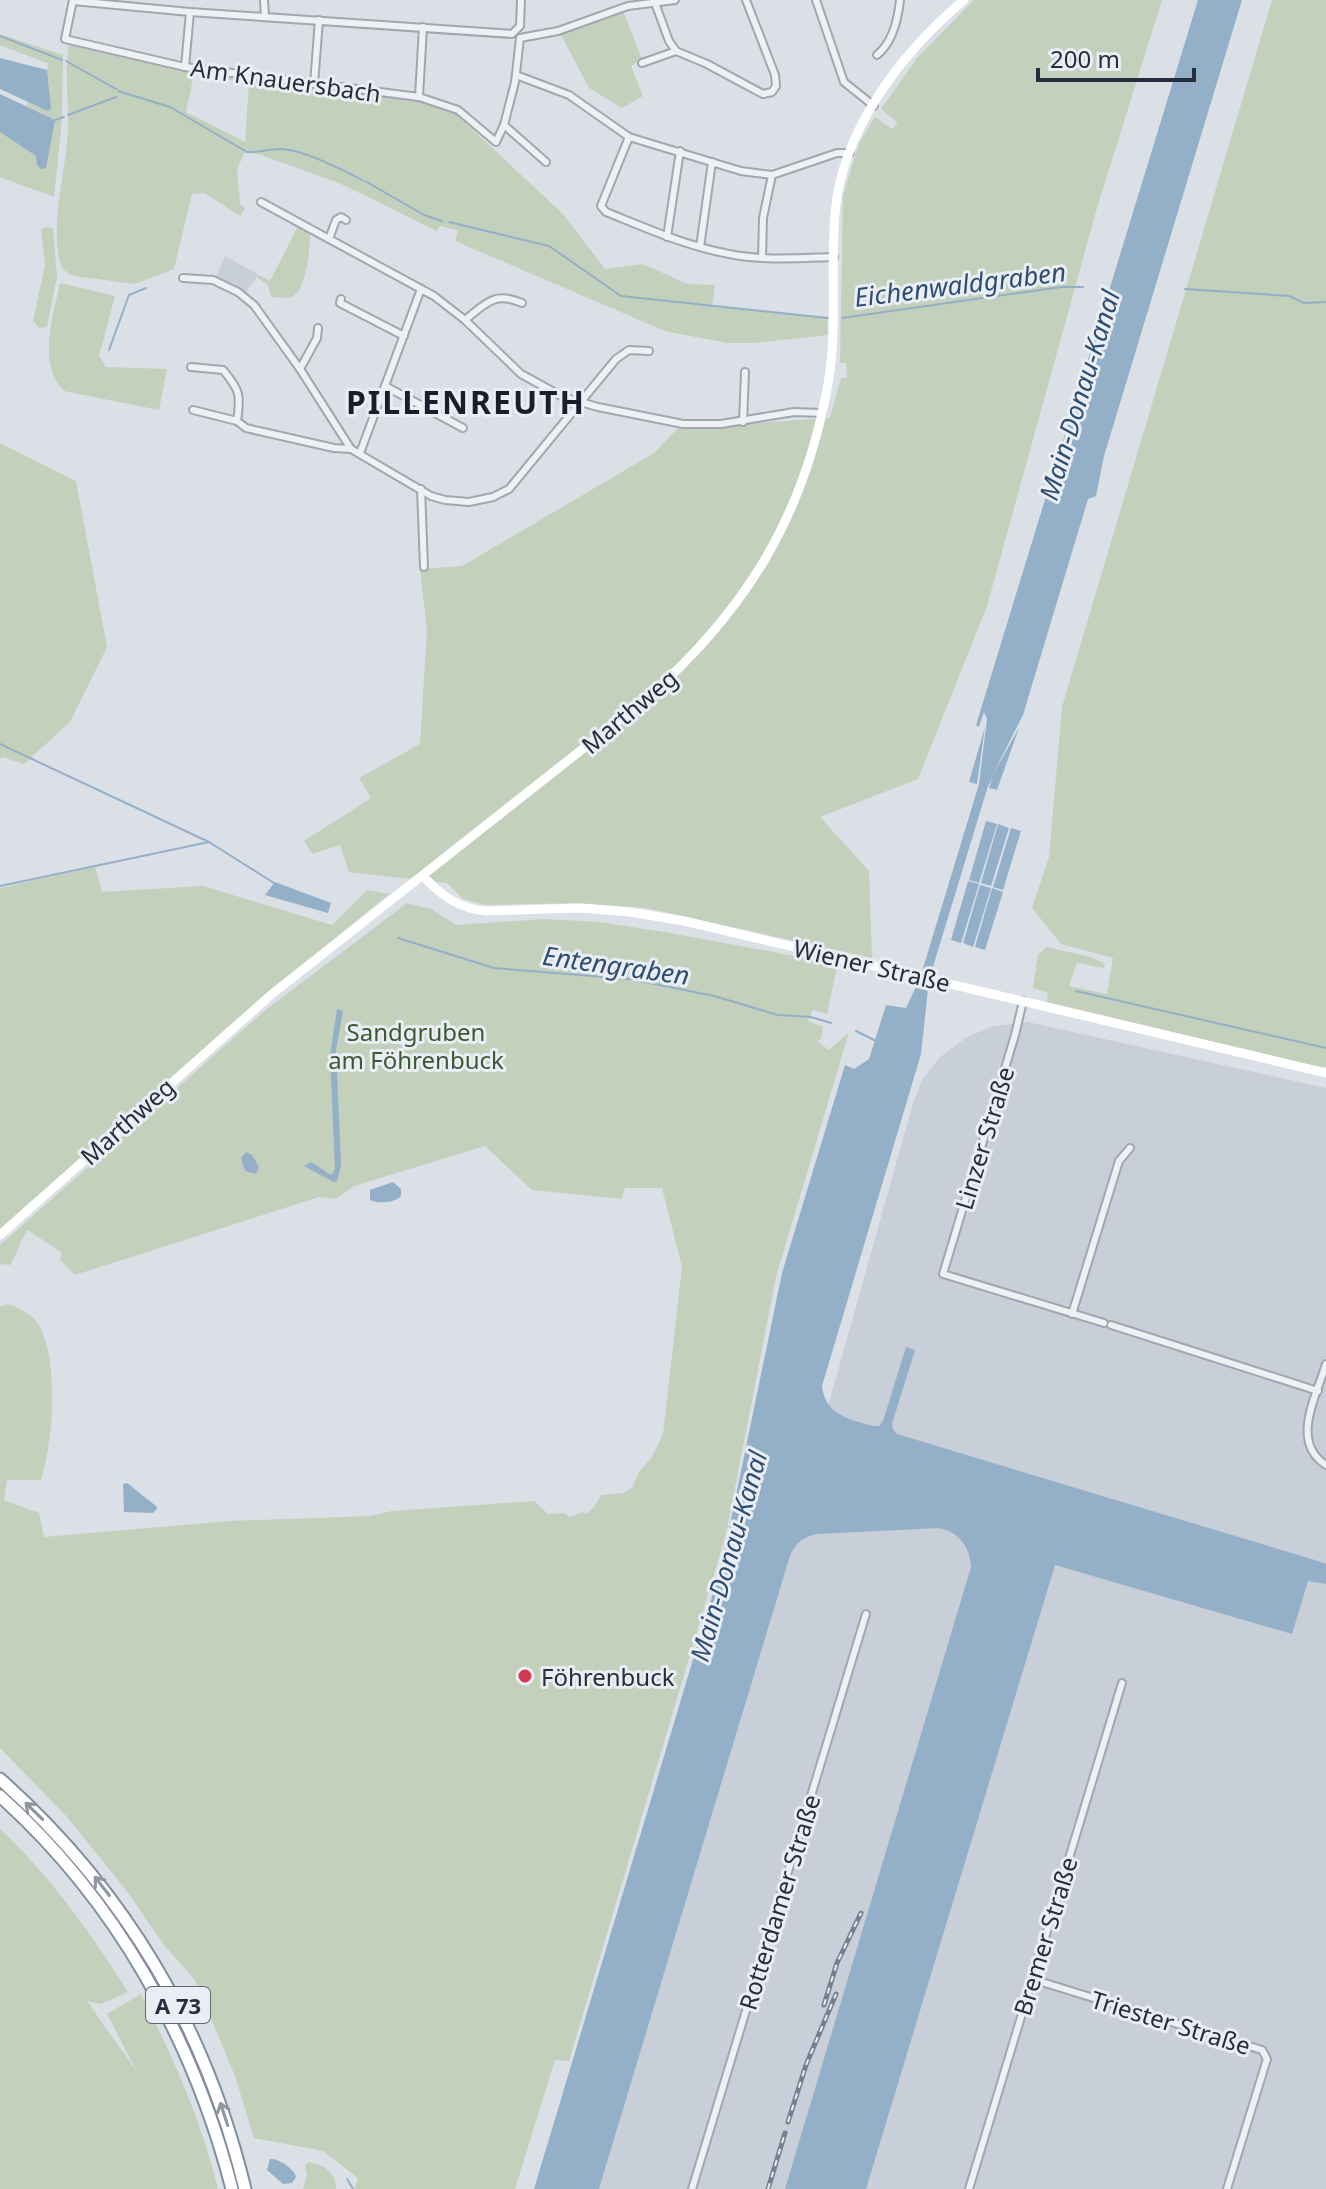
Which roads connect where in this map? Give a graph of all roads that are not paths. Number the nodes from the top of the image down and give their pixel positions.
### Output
1 (264, 0) edge
2 (521, 0) edge
3 (675, 0) edge
4 (746, 0) edge
5 (816, 0) edge
6 (900, 0) edge
7 (73, 1) edge
8 (962, 1) edge
9 (627, 3) edge
10 (655, 3) junction
11 (190, 12) junction
12 (265, 16) junction
13 (319, 20) junction
14 (423, 27) junction
15 (519, 35) junction
16 (676, 51) junction
17 (877, 55) dead end
18 (642, 63) dead end
19 (185, 67) junction
20 (516, 75) junction
21 (314, 84) junction
22 (419, 97) junction
23 (874, 106) junction
24 (504, 125) junction
25 (629, 137) junction
26 (680, 151) junction
27 (850, 153) junction
28 (546, 162) dead end
29 (712, 162) junction
30 (772, 175) junction
31 (261, 202) dead end
32 (346, 220) dead end
33 (667, 237) junction
34 (329, 239) junction
35 (700, 247) junction
36 (834, 257) junction
37 (762, 258) junction
38 (183, 278) dead end
39 (421, 289) junction
40 (341, 299) dead end
41 (522, 303) dead end
42 (465, 320) junction
43 (318, 328) dead end
44 (404, 336) junction
45 (649, 351) dead end
46 (191, 367) dead end
47 (300, 369) junction
48 (745, 372) dead end
49 (385, 386) junction
50 (582, 402) junction
51 (193, 410) dead end
52 (822, 413) junction
53 (237, 421) junction
54 (743, 422) junction
55 (463, 428) dead end
56 (351, 449) junction
57 (360, 453) junction
58 (421, 489) junction
59 (424, 567) dead end
60 (423, 876) junction
61 (1023, 1001) junction
62 (1326, 1073) edge
63 (1130, 1148) dead end
64 (0, 1235) edge
65 (1072, 1314) junction
66 (1326, 1364) edge
67 (1318, 1391) junction
68 (1326, 1465) edge
69 (866, 1614) dead end
70 (1122, 1683) dead end
71 (0, 1779) edge
72 (0, 1796) edge
73 (1032, 1979) junction
74 (232, 2189) edge
75 (245, 2189) edge
76 (692, 2189) edge
77 (969, 2189) edge
78 (1227, 2189) edge

1 - 12 street
2 - 15 street
3 - 10 street
4 - 16 street
5 - 23 street
6 - 17 street
7 - 11 street
7 - 19 street, Am Knauersbach
8 - 23 main road, Marthweg
9 - 10 street
9 - 15 street
10 - 16 street
11 - 12 street
11 - 19 street
12 - 13 street
13 - 14 street
13 - 21 street
14 - 15 street
14 - 22 street
15 - 20 street
16 - 18 street
19 - 21 street, Am Knauersbach
20 - 24 street
20 - 25 street
21 - 22 street, Am Knauersbach
22 - 24 street, Am Knauersbach
23 - 27 main road, Marthweg
24 - 28 street
25 - 26 street
25 - 33 street
26 - 29 street
26 - 33 street
27 - 30 street
27 - 36 main road, Marthweg
29 - 30 street
29 - 35 street
30 - 37 street
31 - 34 street
32 - 34 street
33 - 35 street
34 - 39 street
35 - 37 street
36 - 37 street
36 - 52 main road, Marthweg
38 - 47 street
39 - 42 street
39 - 44 street
40 - 44 street
41 - 42 street
42 - 50 street
43 - 47 street
44 - 49 street
45 - 50 street
46 - 53 street
47 - 56 street
48 - 54 street
49 - 55 street
49 - 57 street
50 - 54 street
50 - 58 street
51 - 53 street
52 - 54 street
52 - 60 main road, Marthweg
53 - 56 street
56 - 57 street
57 - 58 street
58 - 59 street
60 - 61 main road, Wiener Straße
60 - 64 main road, Marthweg
61 - 62 main road, Wiener Straße
61 - 65 street, Linzer Straße
63 - 65 street
65 - 67 street
66 - 67 street
67 - 68 street
69 - 76 street, Rotterdamer Straße
70 - 73 street, Bremer Straße
75 -> 71 highway, A 73
72 - 74 highway, A 73
73 - 77 street, Bremer Straße
73 - 78 street, Triester Straße

